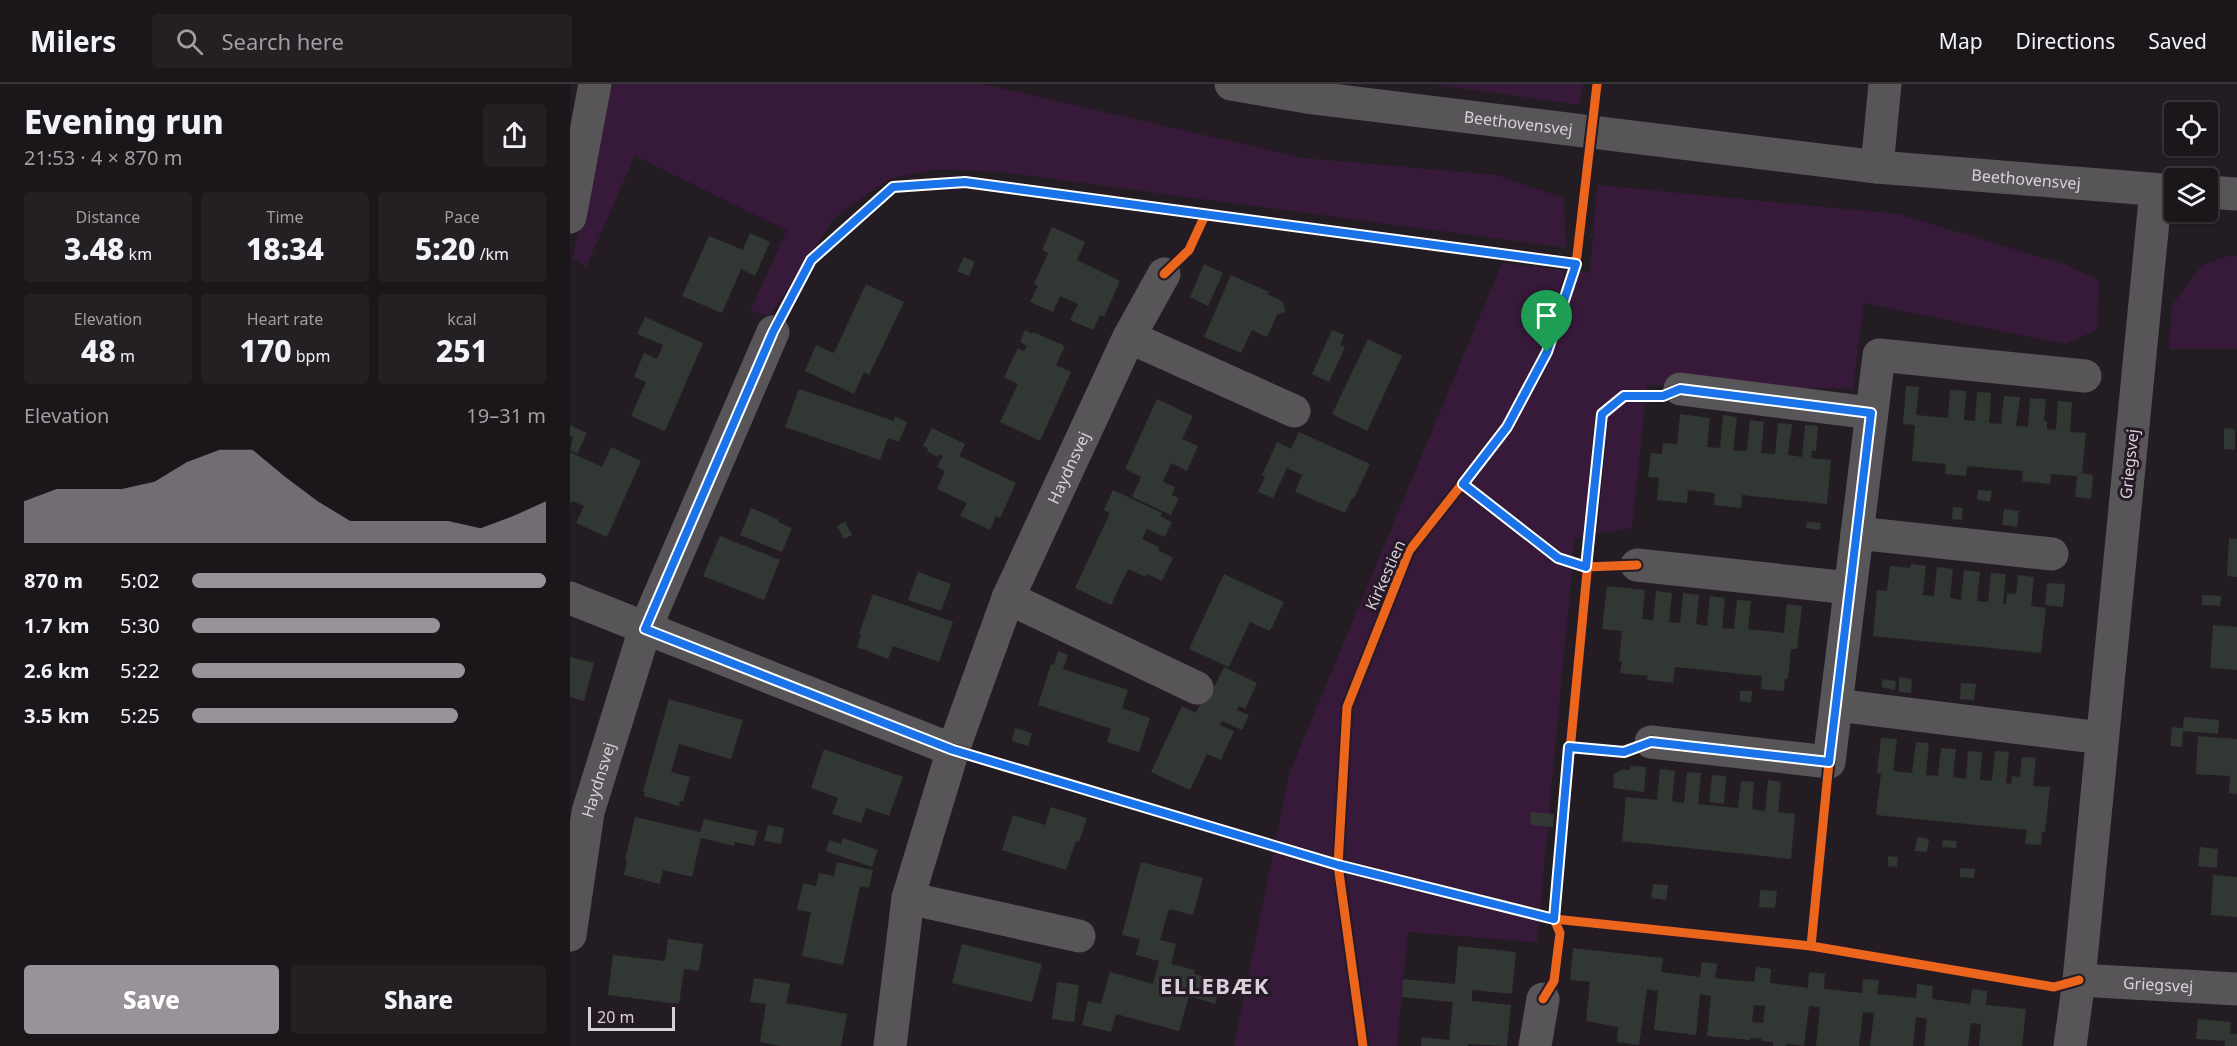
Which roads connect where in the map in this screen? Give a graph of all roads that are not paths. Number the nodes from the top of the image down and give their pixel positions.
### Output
1 (595, 84) edge
2 (1231, 84) edge
3 (1885, 84) edge
4 (1308, 90) edge
5 (1877, 167) junction
6 (2164, 190) edge
7 (2218, 193) edge
8 (2237, 194) edge
9 (2164, 207) edge
10 (570, 217) edge
11 (1164, 274) dead end
12 (773, 332) dead end
13 (1129, 337) junction
14 (2085, 376) dead end
15 (1680, 389) dead end
16 (1294, 411) dead end
17 (1871, 413) junction
18 (1857, 533) junction
19 (2052, 554) dead end
20 (1636, 565) dead end
21 (1850, 588) junction
22 (570, 598) edge
23 (1008, 598) junction
24 (645, 629) junction
25 (1197, 688) dead end
26 (1836, 705) junction
27 (2102, 738) junction
28 (1651, 742) dead end
29 (953, 750) junction
30 (908, 898) junction
31 (570, 935) edge
32 (1079, 936) dead end
33 (2079, 980) junction
34 (2237, 989) edge
35 (1543, 999) dead end
36 (890, 1046) edge
37 (1535, 1046) edge
38 (2070, 1046) edge

1 - 10 street
2 - 4 street, Beethovensvej
3 - 5 street
4 - 5 street, Beethovensvej
5 - 6 street, Beethovensvej
7 - 8 street
9 - 27 street, Griegsvej
11 - 13 street, Haydnsvej
12 - 24 street, Haydnsvej
13 - 16 street
13 - 23 street, Haydnsvej
14 - 17 street
15 - 17 street
17 - 18 street
18 - 19 street
18 - 21 street
20 - 21 street
21 - 26 street
22 - 24 street
23 - 25 street
23 - 29 street, Haydnsvej
24 - 29 street
24 - 31 street, Haydnsvej
26 - 27 street
26 - 28 street
27 - 33 street, Griegsvej
29 - 30 street, Haydnsvej
30 - 32 street
30 - 36 street, Haydnsvej
33 - 34 street, Griegsvej
33 - 38 street, Griegsvej
35 - 37 street

